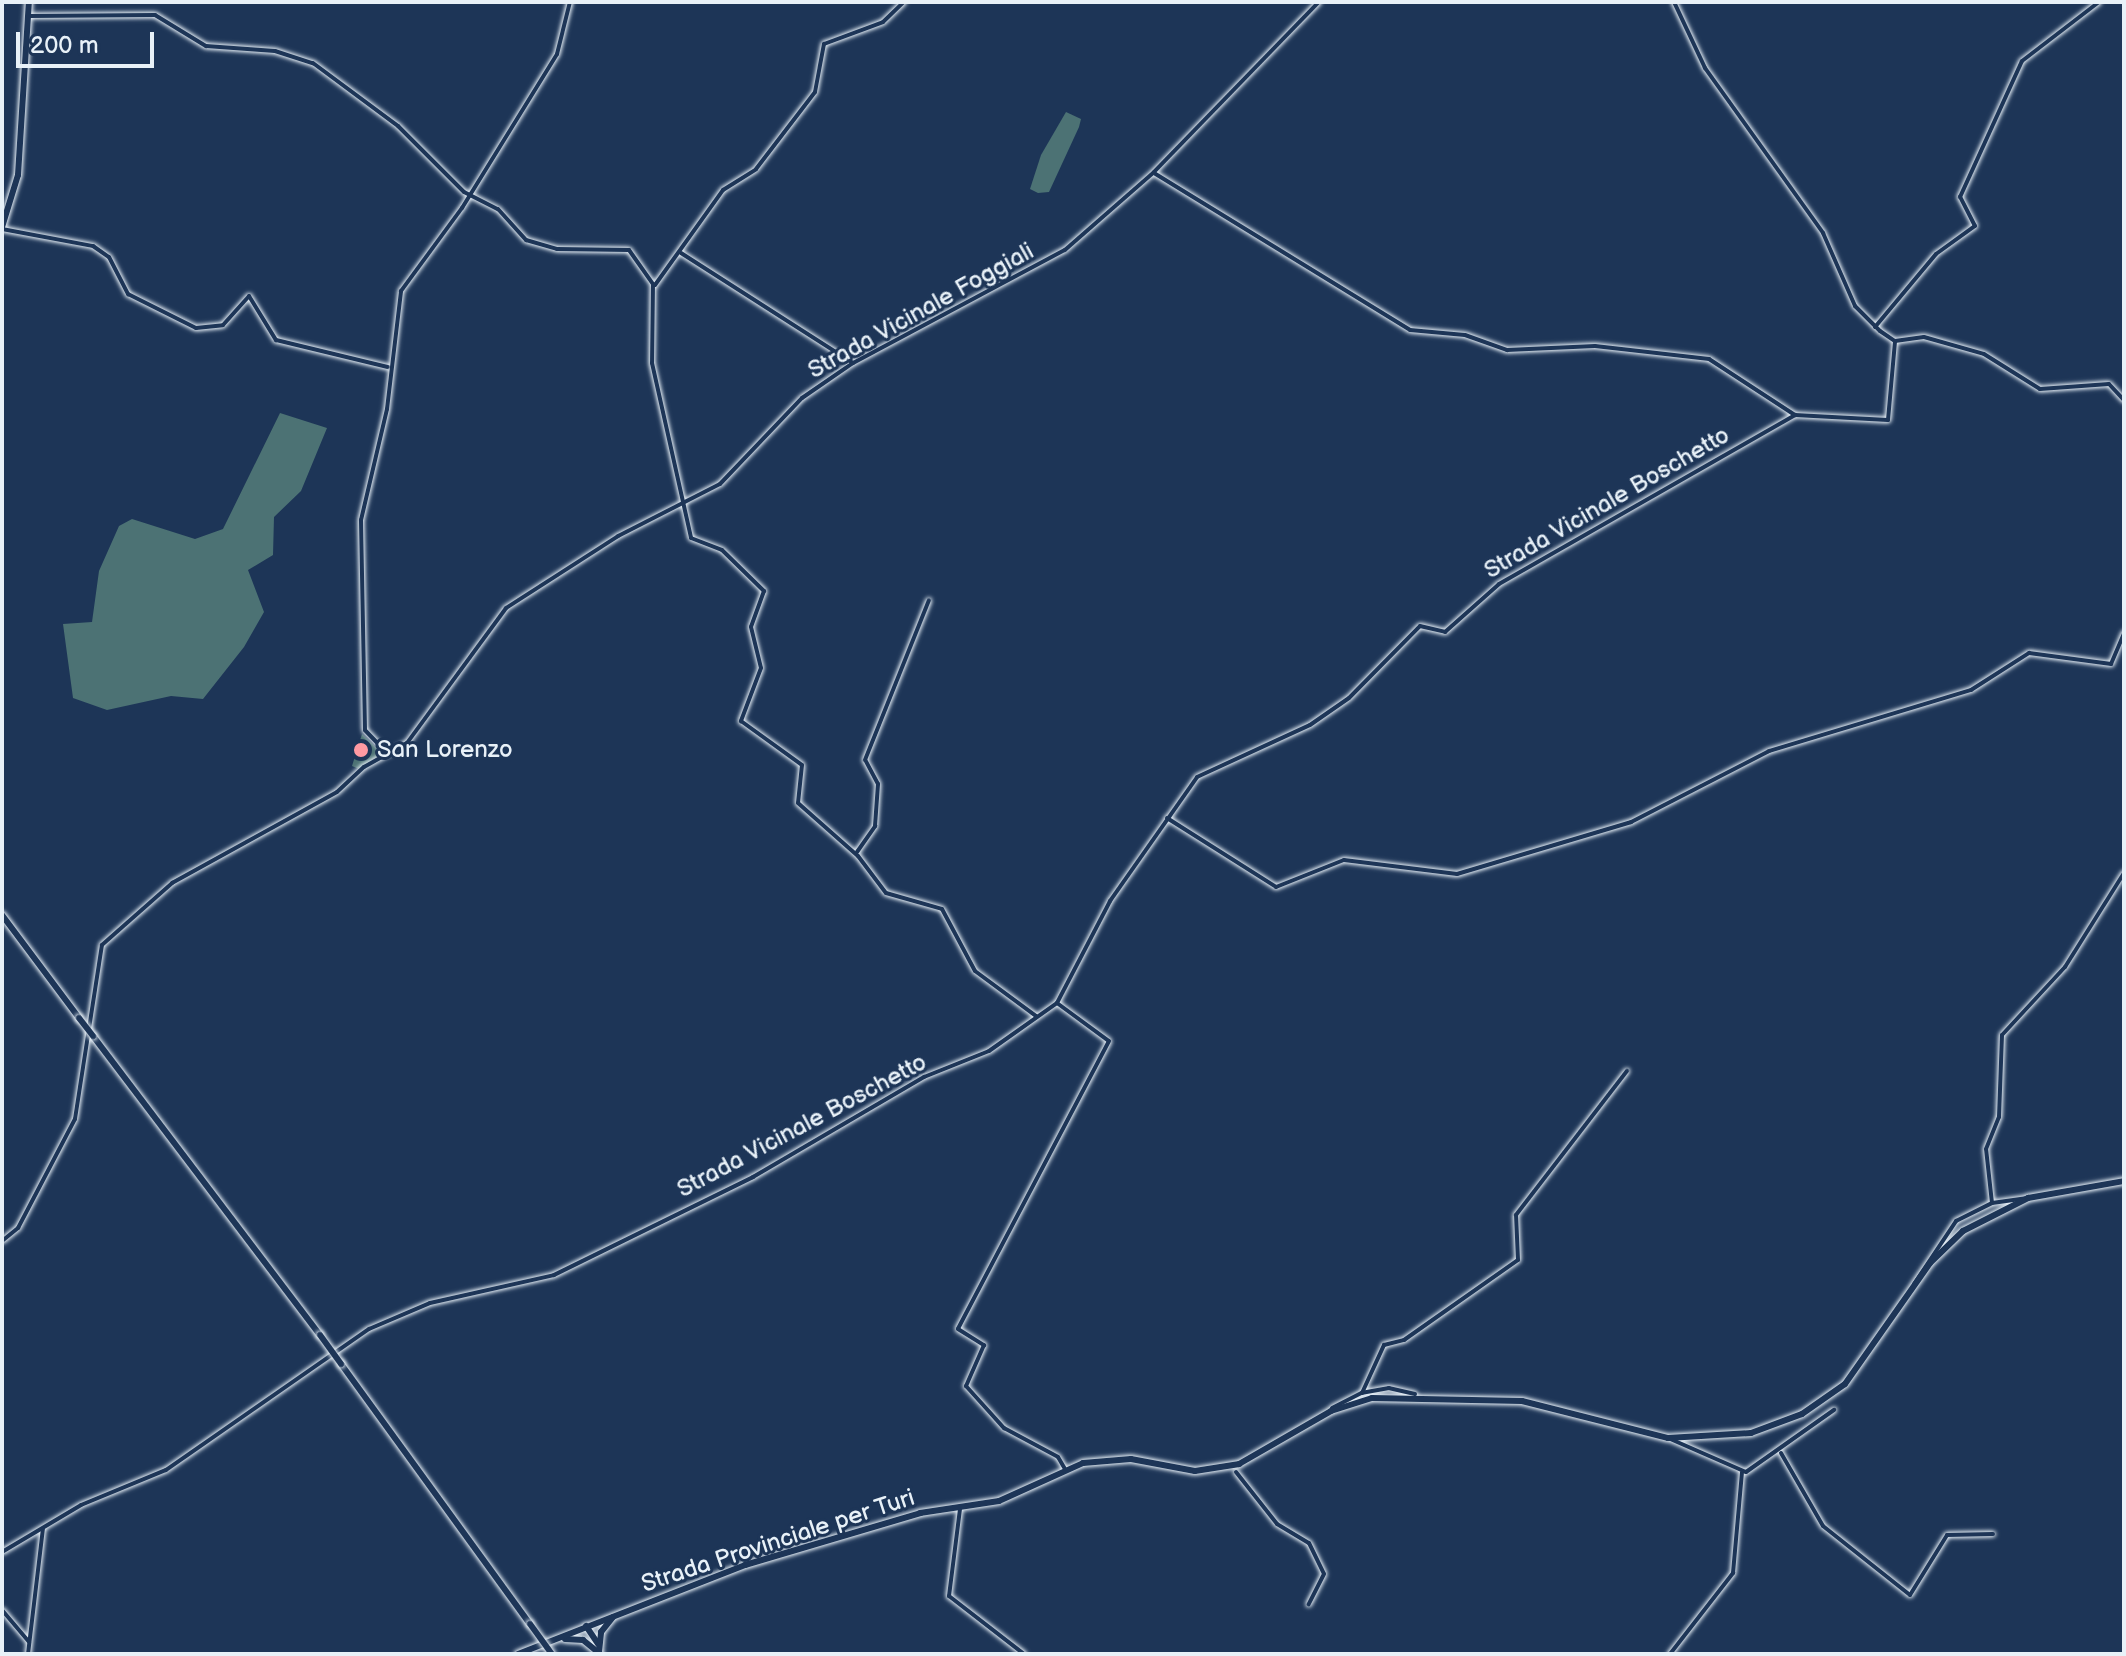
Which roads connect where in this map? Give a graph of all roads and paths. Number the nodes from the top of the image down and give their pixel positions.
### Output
1 (29, 2) edge
2 (570, 2) edge
3 (904, 2) edge
4 (1319, 2) edge
5 (1674, 2) edge
6 (2099, 2) edge
7 (27, 16) junction
8 (1154, 172) junction
9 (468, 193) junction
10 (2, 228) edge
11 (681, 253) junction
12 (653, 287) junction
13 (1875, 327) junction
14 (1895, 341) junction
15 (853, 363) junction
16 (390, 367) junction
17 (2124, 400) edge
18 (1795, 415) junction
19 (682, 505) junction
20 (929, 600) dead end
21 (2124, 635) edge
22 (388, 754) junction
23 (1167, 818) junction
24 (856, 854) junction
25 (2124, 873) edge
26 (2, 915) edge
27 (1057, 1003) junction
28 (1036, 1017) junction
29 (1627, 1071) dead end
30 (2124, 1181) edge
31 (2028, 1198) junction
32 (1992, 1203) junction
33 (2, 1241) edge
34 (1914, 1285) junction
35 (1362, 1393) junction
36 (1415, 1394) junction
37 (1834, 1410) dead end
38 (1331, 1411) junction
39 (1668, 1438) junction
40 (1781, 1453) junction
41 (1065, 1469) junction
42 (1236, 1472) dead end
43 (1742, 1472) junction
44 (960, 1509) junction
45 (43, 1528) junction
46 (1993, 1534) dead end
47 (2, 1552) edge
48 (1309, 1604) dead end
49 (2, 1610) edge
50 (616, 1614) junction
51 (586, 1626) junction
52 (29, 1642) junction
53 (594, 1644) junction
54 (539, 1645) junction
55 (600, 1653) edge
56 (28, 1654) edge
57 (518, 1654) edge
58 (530, 1654) edge
59 (552, 1654) edge
60 (1024, 1654) edge
61 (1670, 1654) edge

1 - 7 main road
2 - 9 street
3 - 11 street
4 - 8 street, Strada Vicinale Foggiali
5 - 13 street
6 - 13 street
7 - 9 street
7 - 10 main road
8 - 15 street, Strada Vicinale Foggiali
8 - 18 street
9 - 12 street
9 - 16 street
10 - 16 street
11 - 12 street
11 - 15 street
12 - 19 street
13 - 14 street
14 - 17 street
14 - 18 street
15 - 19 street, Strada Vicinale Foggiali
16 - 22 street
18 - 23 street, Strada Vicinale Boschetto
19 - 22 street, Strada Vicinale Foggiali
19 - 24 street
20 - 24 street
21 - 23 street
22 - 33 street, Strada Vicinale Foggiali
23 - 27 street, Strada Vicinale Boschetto
24 - 28 street
25 - 32 street
26 - 59 main road, bridge
27 - 28 street, Strada Vicinale Boschetto
27 - 41 street
28 - 45 street, Strada Vicinale Boschetto
29 - 35 street
30 - 31 main road, Strada Provinciale per Turi
31 - 32 street
31 - 34 main road, Strada Provinciale per Turi
32 - 34 street
34 - 39 main road, Strada Provinciale per Turi
35 - 36 street
35 - 38 street
36 - 38 main road, Strada Provinciale per Turi
36 - 39 main road, Strada Provinciale per Turi
37 - 40 street
38 - 41 main road, Strada Provinciale per Turi
39 - 43 street
40 - 43 street
40 - 46 street
41 - 44 main road, Strada Provinciale per Turi
42 - 48 street
43 - 61 street
44 - 50 main road, Strada Provinciale per Turi
44 - 60 street
45 - 47 street, Strada Vicinale Boschetto
45 - 52 street
49 - 52 street
50 - 51 main road, Strada Provinciale per Turi
50 - 53 main road
51 - 53 main road
51 - 54 main road, Strada Provinciale per Turi
52 - 56 street
53 - 54 main road
53 - 55 main road
54 - 57 main road, Strada Provinciale per Turi
54 - 58 main road

